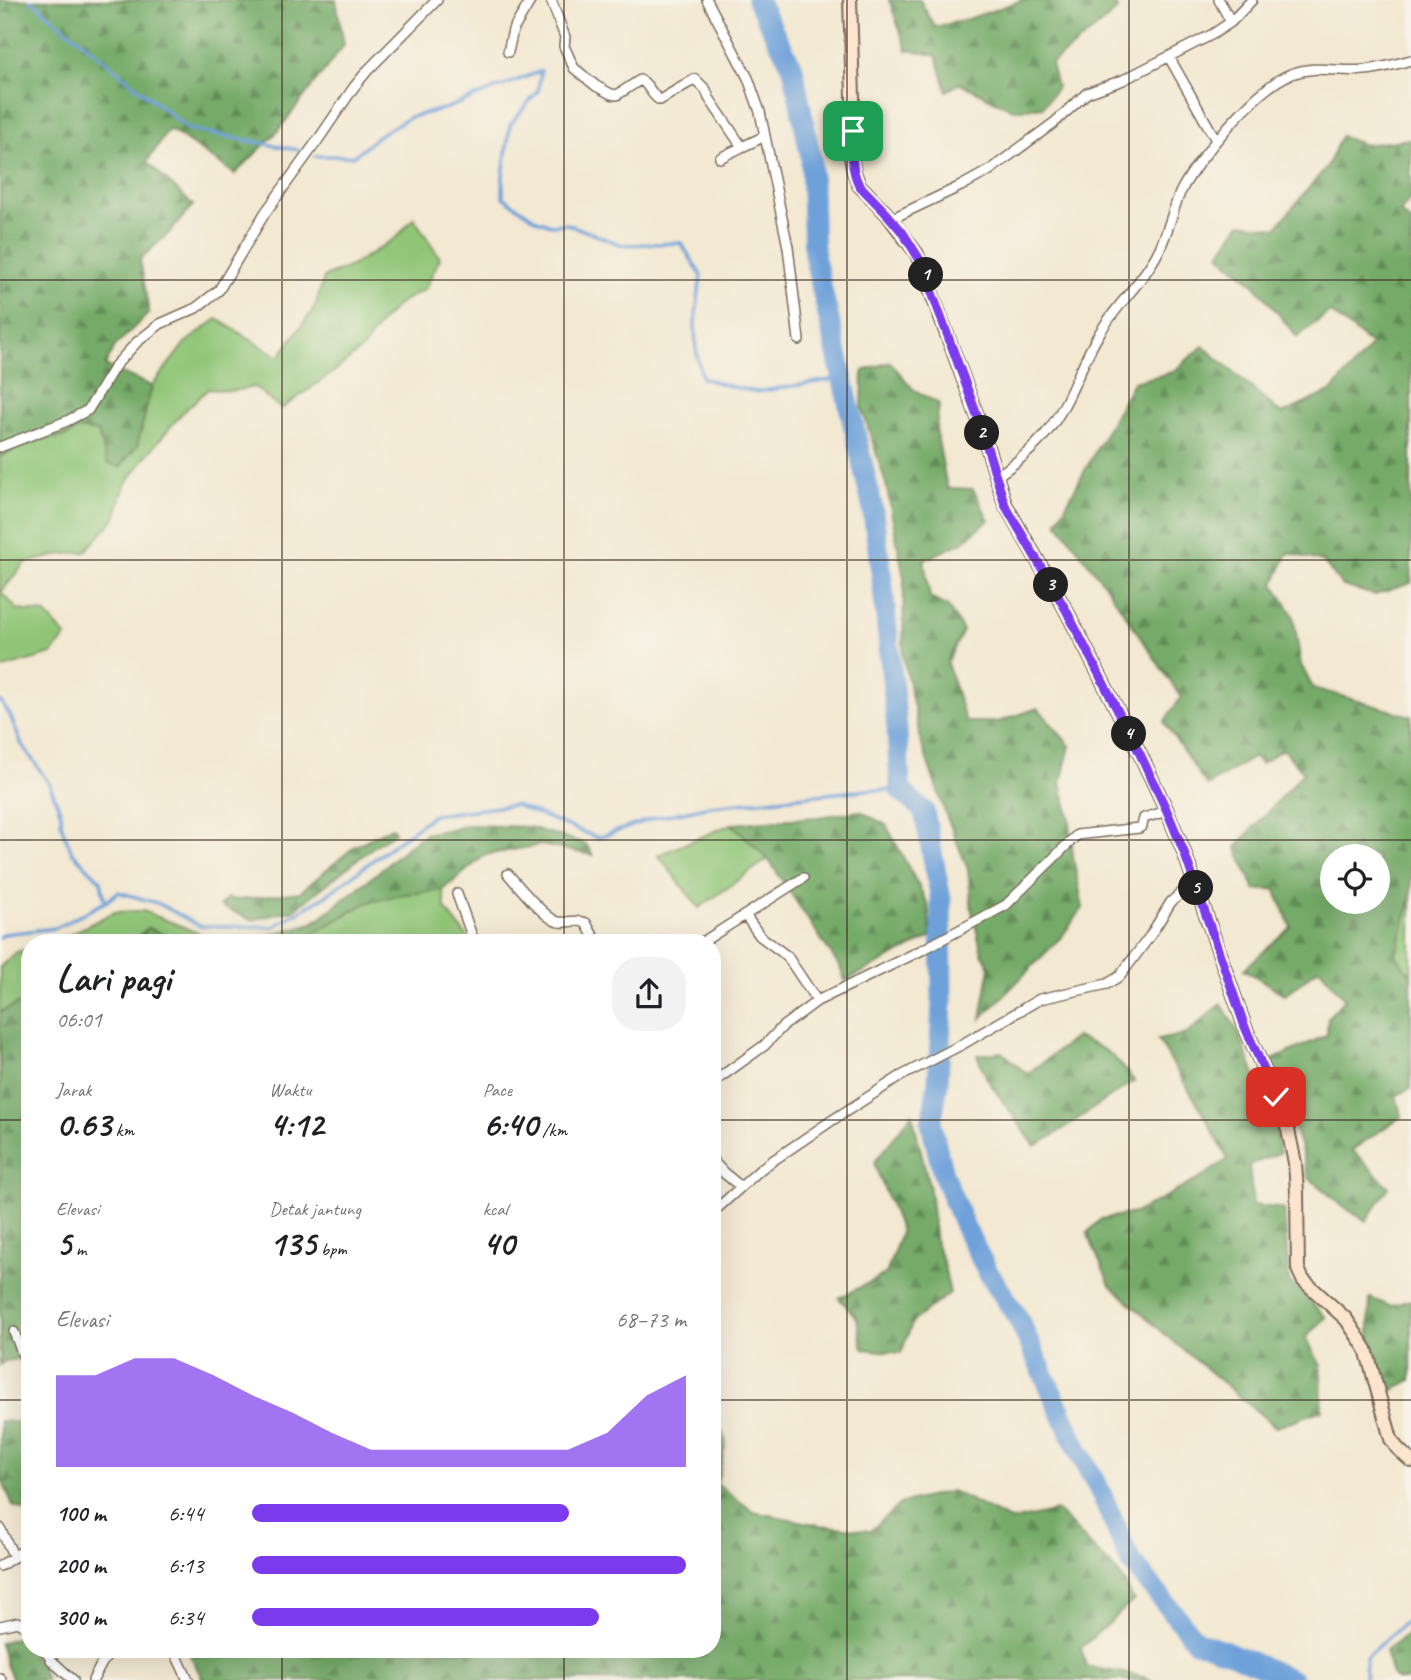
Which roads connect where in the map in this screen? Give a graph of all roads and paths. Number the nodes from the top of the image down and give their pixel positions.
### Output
1 (437, 0) edge
2 (531, 0) edge
3 (551, 0) edge
4 (707, 0) edge
5 (850, 0) edge
6 (1219, 0) edge
7 (1252, 0) edge
8 (1231, 22) junction
9 (508, 52) dead end
10 (1169, 57) junction
11 (1411, 60) edge
12 (765, 136) junction
13 (1216, 140) junction
14 (742, 147) junction
15 (720, 158) dead end
16 (891, 219) junction
17 (799, 340) dead end
18 (0, 447) edge
19 (996, 478) junction
20 (1167, 811) junction
21 (508, 874) dead end
22 (803, 878) dead end
23 (1196, 886) junction
24 (457, 894) dead end
25 (745, 915) junction
26 (471, 934) edge
27 (592, 934) edge
28 (715, 934) edge
29 (817, 1001) junction
30 (721, 1077) edge
31 (721, 1170) edge
32 (741, 1187) junction
33 (721, 1205) edge
34 (14, 1332) dead end
35 (21, 1350) edge
36 (1411, 1461) edge
37 (0, 1528) edge
38 (21, 1552) edge
39 (14, 1556) junction
40 (0, 1566) edge
41 (21, 1624) edge
42 (0, 1626) edge
43 (50, 1658) edge
44 (105, 1658) edge
45 (178, 1658) edge
46 (73, 1680) edge
47 (93, 1680) edge
48 (188, 1680) edge

1 - 18 street
2 - 9 street
3 - 14 street
4 - 12 street
5 - 16 street
6 - 8 street
7 - 8 street
8 - 10 street
10 - 13 street
10 - 16 street
11 - 13 street
12 - 14 street
12 - 17 street
13 - 19 street
14 - 15 street
16 - 19 street
19 - 20 street
20 - 23 street
20 - 29 street
21 - 27 street
22 - 25 street
23 - 32 street
23 - 36 street
24 - 26 street
25 - 28 street
25 - 29 street
29 - 30 street
31 - 32 street
32 - 33 street
34 - 35 street
37 - 39 street
38 - 39 street
39 - 40 street
41 - 42 street
43 - 46 street
44 - 47 street
45 - 48 street

